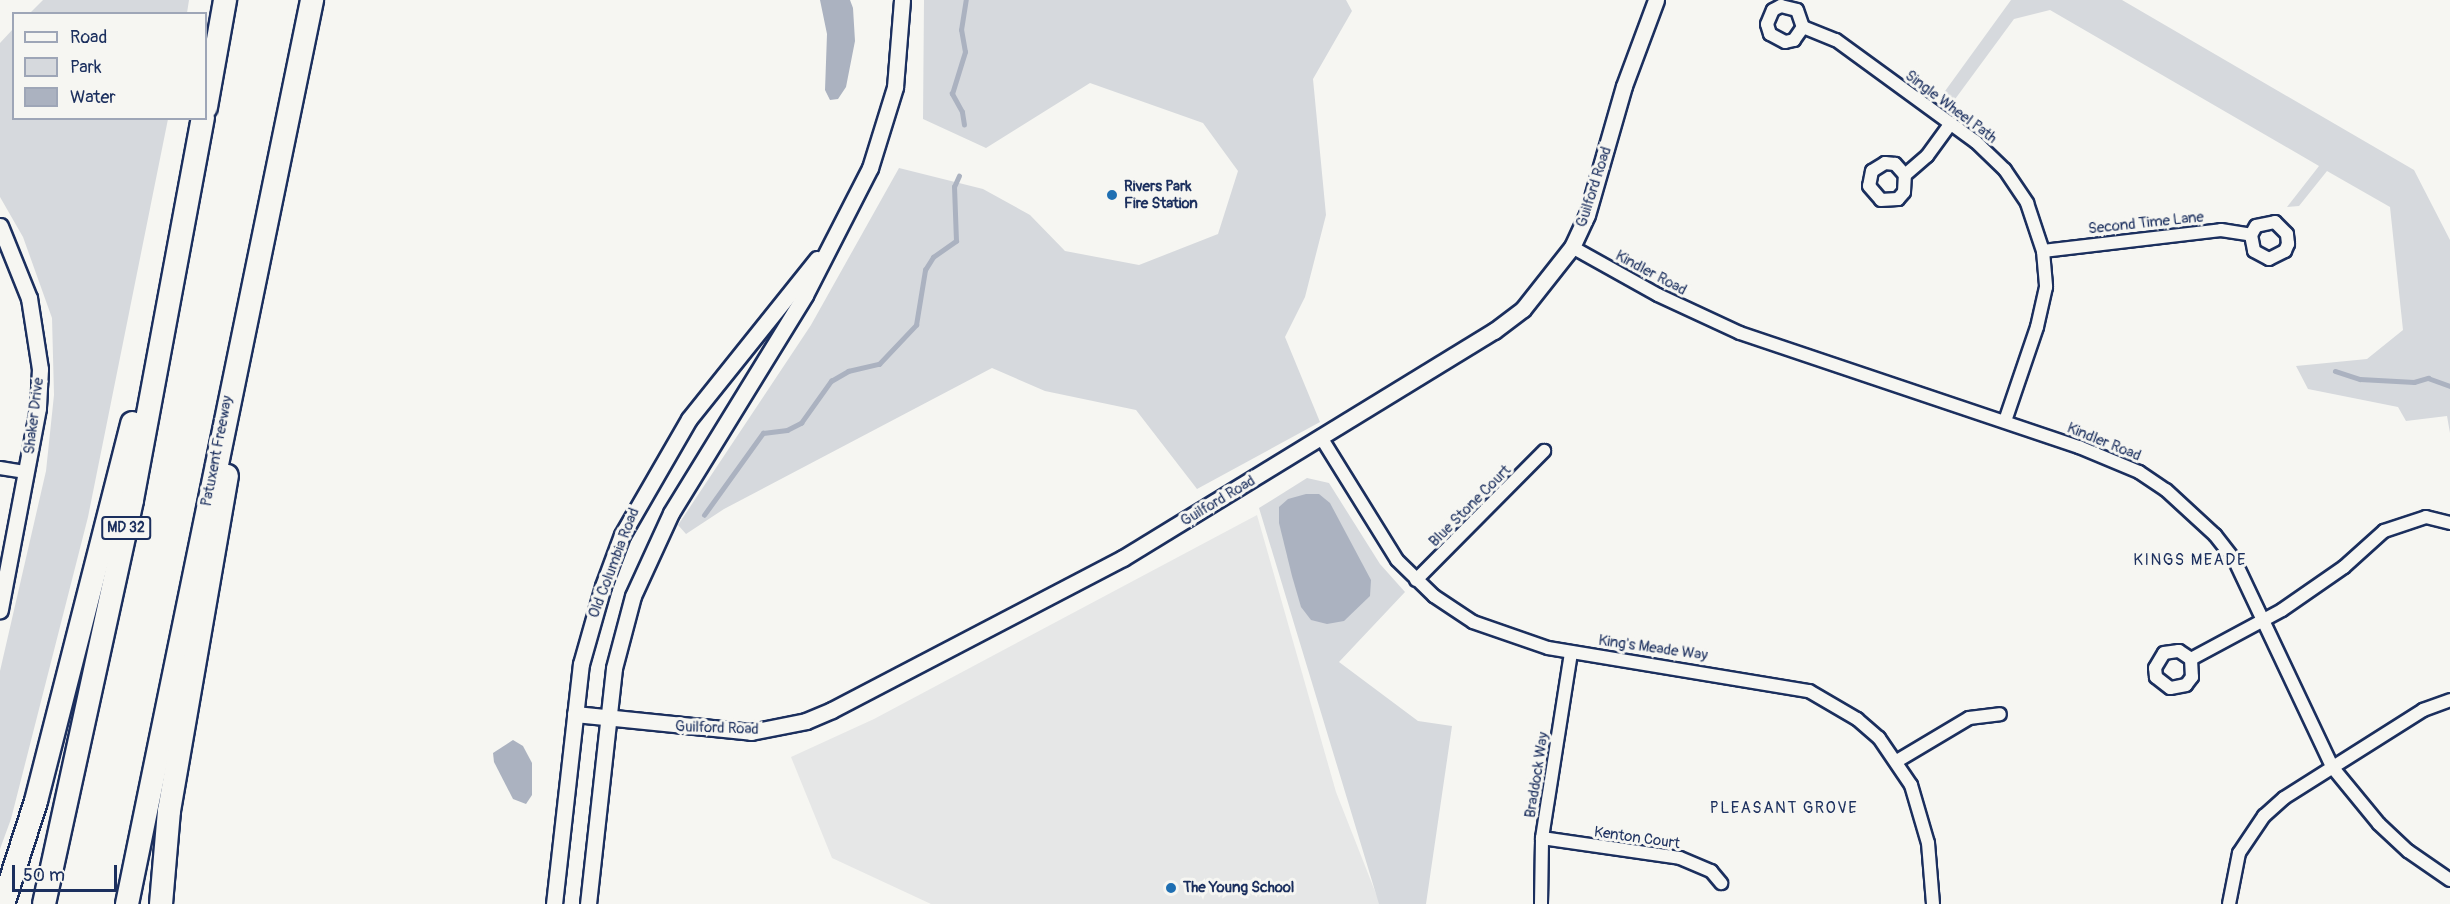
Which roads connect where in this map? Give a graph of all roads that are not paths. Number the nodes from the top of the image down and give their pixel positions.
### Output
1 (225, 0) edge
2 (312, 0) edge
3 (902, 0) edge
4 (1656, 0) edge
5 (1803, 27) dead end
6 (207, 101) edge
7 (203, 120) edge
8 (1950, 124) junction
9 (198, 151) junction
10 (1905, 175) dead end
11 (0, 226) edge
12 (261, 234) junction
13 (2251, 235) dead end
14 (1572, 247) junction
15 (827, 248) junction
16 (2043, 250) junction
17 (2005, 421) junction
18 (1322, 439) junction
19 (1544, 452) dead end
20 (0, 468) edge
21 (27, 472) junction
22 (2450, 523) edge
23 (1416, 580) junction
24 (0, 610) edge
25 (2264, 618) junction
26 (1571, 652) junction
27 (2190, 659) dead end
28 (2450, 700) edge
29 (575, 714) junction
30 (2000, 714) dead end
31 (607, 720) junction
32 (1897, 761) junction
33 (2333, 768) junction
34 (1542, 838) junction
35 (2450, 880) edge
36 (1721, 883) dead end
37 (3, 904) edge
38 (44, 904) edge
39 (127, 904) edge
40 (161, 904) edge
41 (554, 904) edge
42 (588, 904) edge
43 (1541, 904) edge
44 (1933, 904) edge
45 (2229, 904) edge

1 - 6 highway
2 - 12 highway, Patuxent Freeway
3 - 15 street, Old Columbia Road
4 - 14 street, Guilford Road
5 - 8 street, Single Wheel Path
7 - 9 highway, MD 32
8 - 10 street
8 - 16 street, Single Wheel Path
9 - 37 highway
9 - 38 highway, MD 32
11 - 21 street, Shaker Drive
12 - 39 highway, Patuxent Freeway
12 - 40 highway
13 - 16 street, Second Time Lane
14 - 17 street, Kindler Road
14 - 18 street, Guilford Road
15 - 29 street, Old Columbia Road
15 - 31 street, Old Columbia Road
16 - 17 street, Single Wheel Path
17 - 25 street, Kindler Road
18 - 23 street, King's Meade Way
18 - 31 street, Guilford Road
19 - 23 street, Blue Stone Court
20 - 21 street
21 - 24 street, Shaker Drive
22 - 25 street
23 - 26 street, King's Meade Way
25 - 27 street
25 - 33 street, Kindler Road
26 - 32 street, King's Meade Way
26 - 34 street, Braddock Way
28 - 33 street
29 - 31 street, Guilford Road
29 - 41 street, Old Columbia Road
30 - 32 street
31 - 42 street, Old Columbia Road
32 - 44 street, King's Meade Way
33 - 35 street, Kindler Road
33 - 45 street
34 - 36 street, Kenton Court
34 - 43 street, Braddock Way

